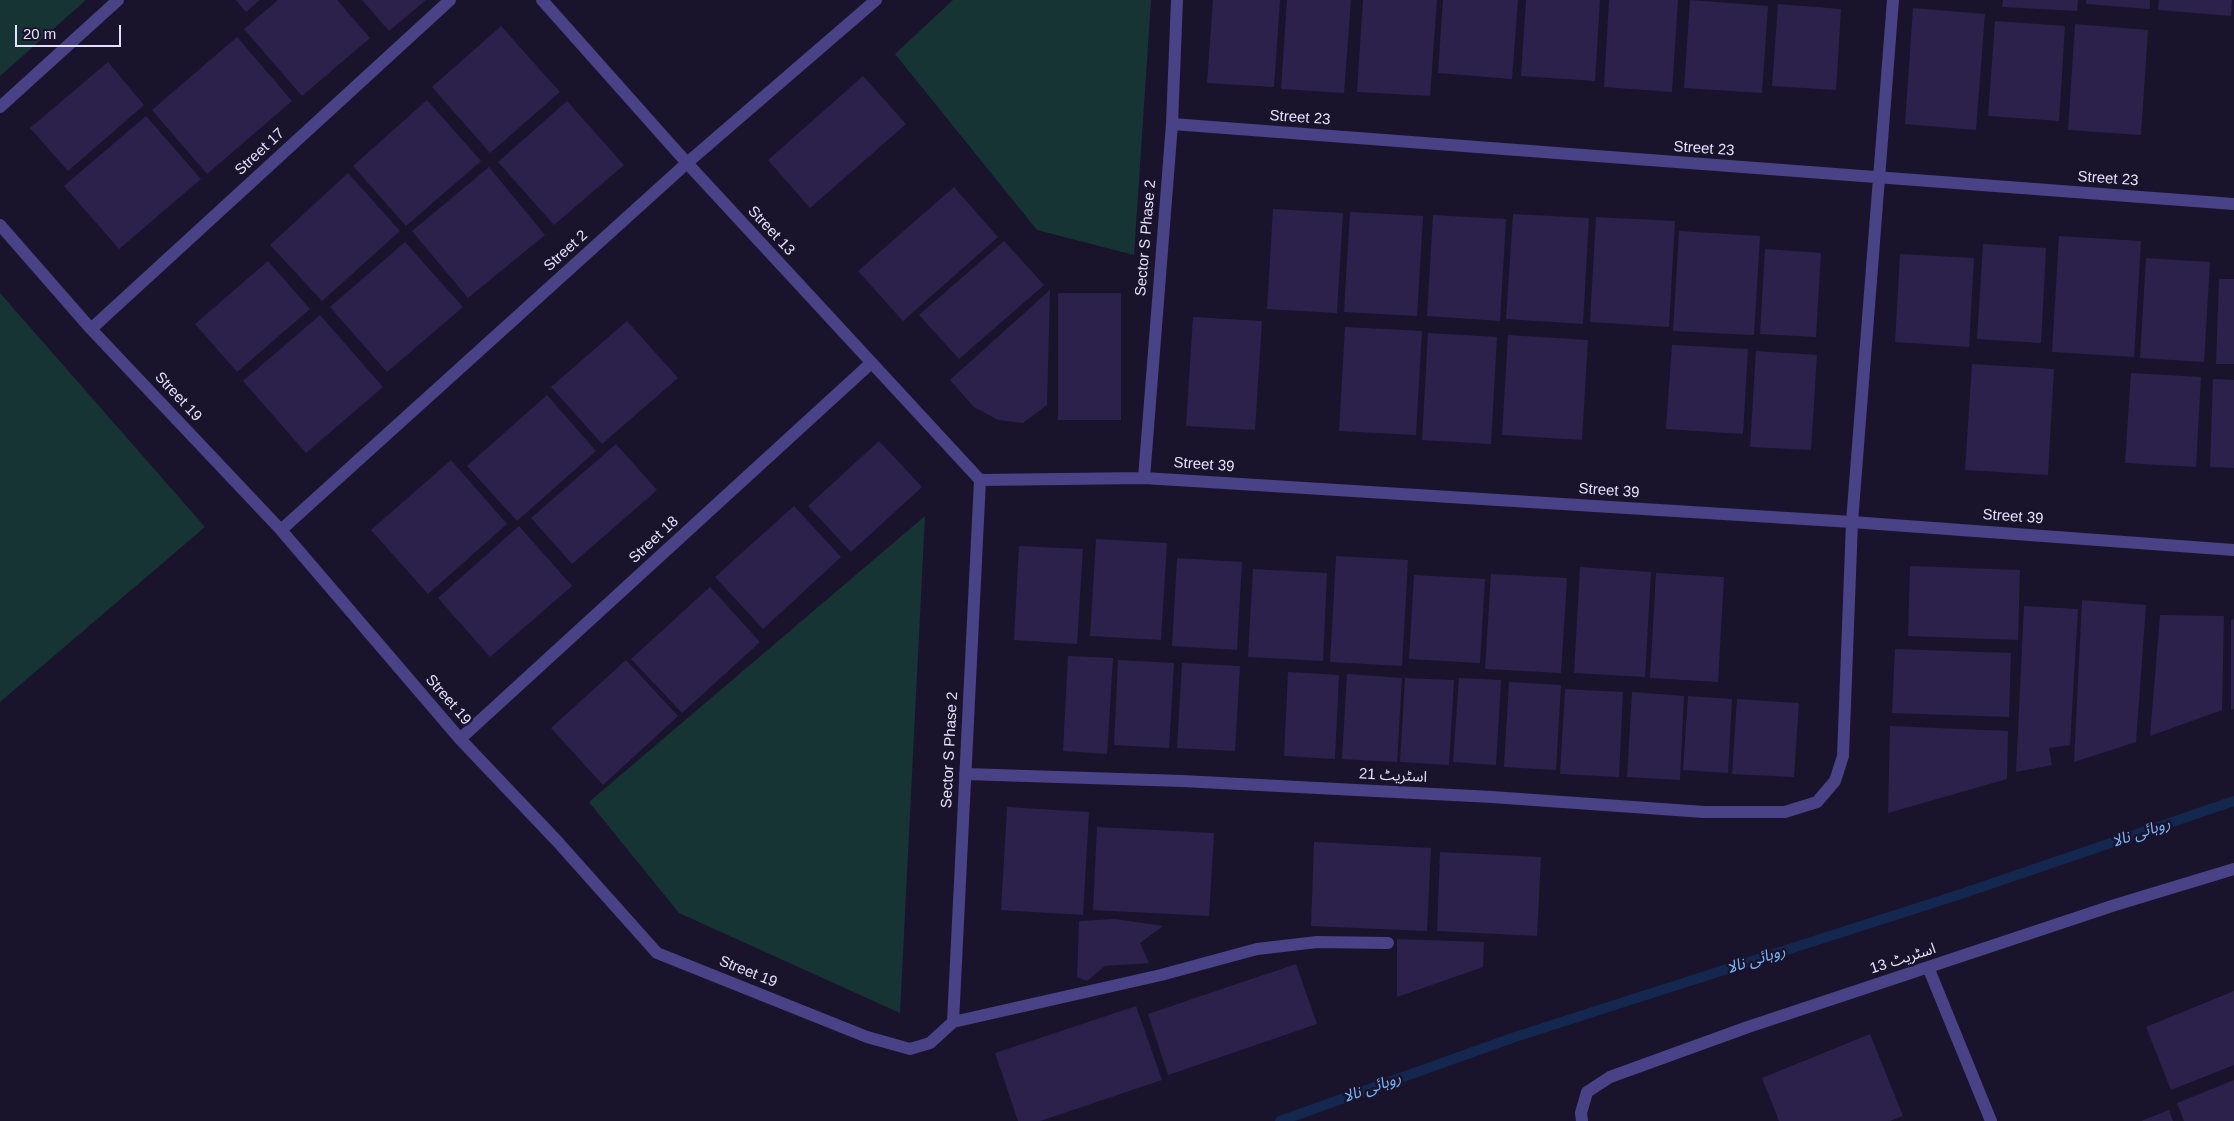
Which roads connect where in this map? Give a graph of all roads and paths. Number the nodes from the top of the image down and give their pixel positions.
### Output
1 (118, 0) edge
2 (450, 0) edge
3 (542, 0) edge
4 (876, 0) edge
5 (1176, 0) edge
6 (1893, 0) edge
7 (0, 107) edge
8 (1172, 124) junction
9 (687, 163) junction
10 (1878, 179) junction
11 (2234, 204) edge
12 (0, 225) edge
13 (92, 329) junction
14 (870, 364) junction
15 (1144, 478) junction
16 (980, 480) junction
17 (1852, 522) junction
18 (281, 530) junction
19 (2234, 550) edge
20 (460, 739) junction
21 (965, 774) junction
22 (2234, 869) edge
23 (1388, 943) dead end
24 (1928, 967) junction
25 (953, 1022) junction
26 (1582, 1121) edge
27 (1991, 1121) edge

1 - 7 street
2 - 13 street, Street 17
3 - 9 street, Street 13
4 - 9 street, Street 2
5 - 8 street, Sector S Phase 2
6 - 10 street
8 - 10 street, Street 23
8 - 15 street, Sector S Phase 2
9 - 14 street, Street 13
9 - 18 street, Street 2
10 - 11 street, Street 23
10 - 17 street
12 - 13 street, Street 19
13 - 18 street, Street 19
14 - 16 street, Street 13
14 - 20 street, Street 18
15 - 16 street, Street 39
15 - 17 street, Street 39
16 - 21 street, Sector S Phase 2
17 - 19 street, Street 39
17 - 21 street, اسٹریٹ 21
18 - 20 street, Street 19
20 - 25 street, Street 19
21 - 25 street, Sector S Phase 2
22 - 24 street, اسٹریٹ 13
23 - 25 street
24 - 26 street, اسٹریٹ 13
24 - 27 street

